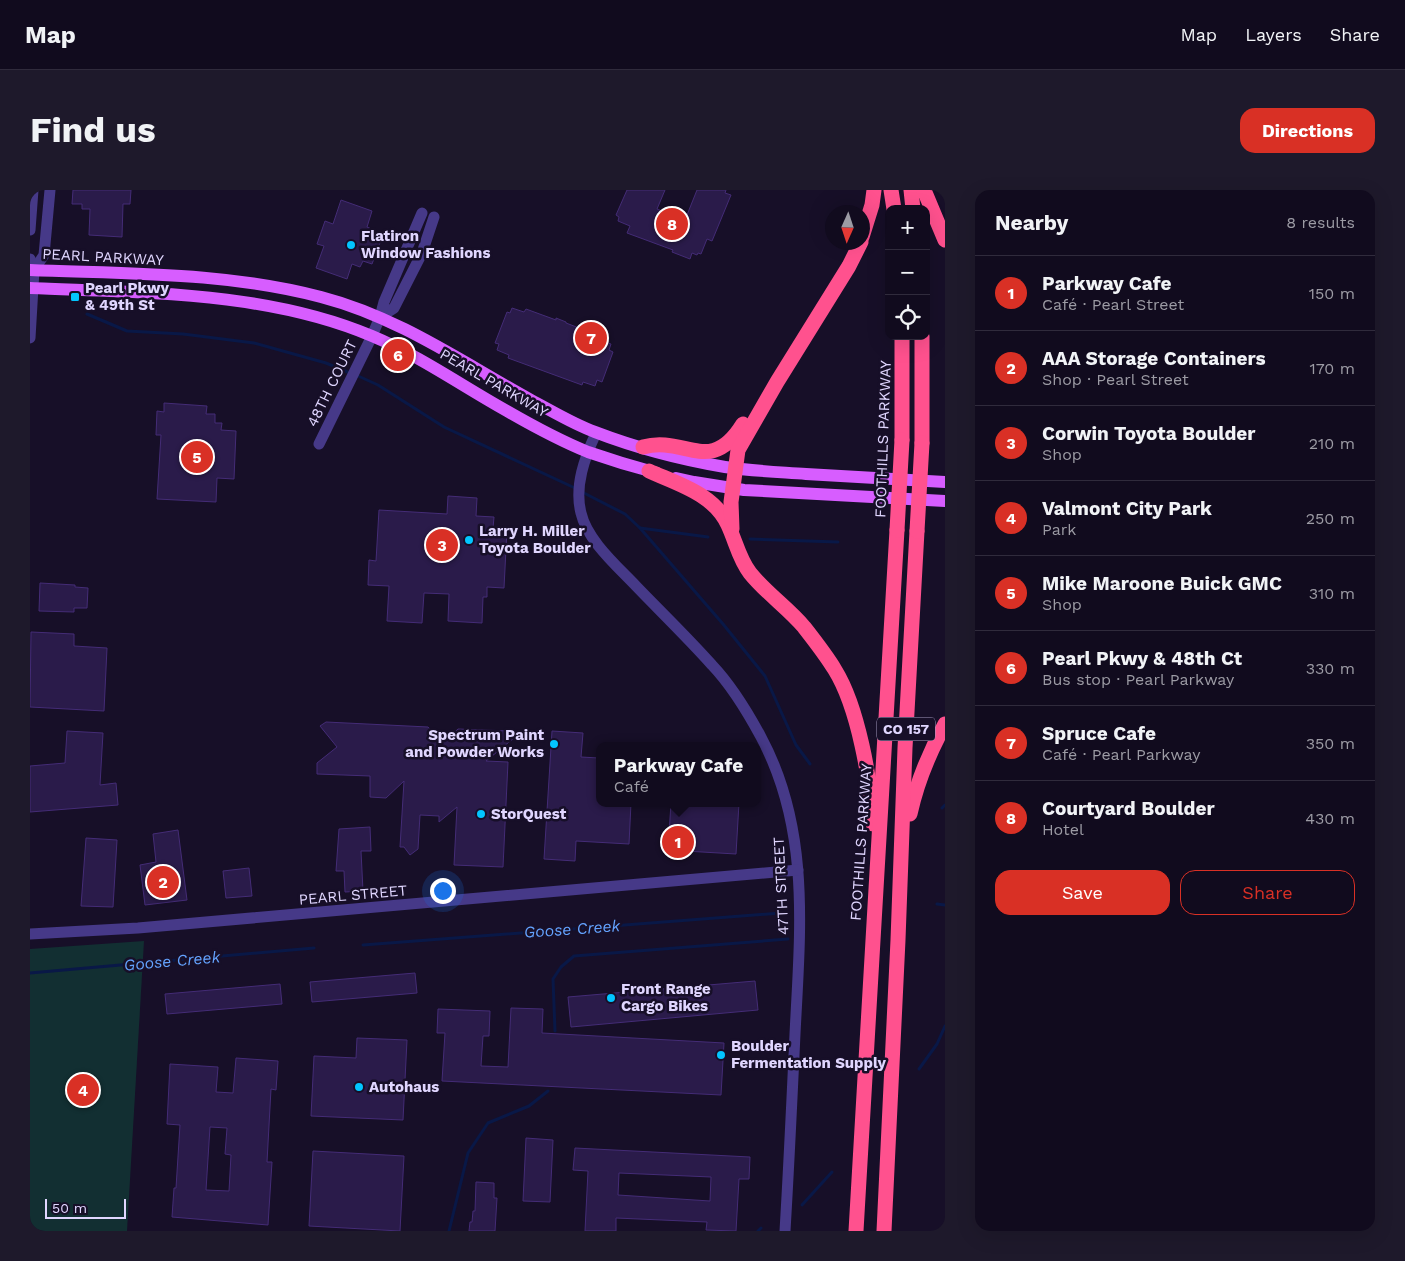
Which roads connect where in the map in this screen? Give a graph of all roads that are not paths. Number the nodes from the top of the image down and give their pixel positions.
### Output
1 (33, 190) edge
2 (50, 190) edge
3 (874, 190) edge
4 (891, 190) edge
5 (911, 190) edge
6 (924, 190) edge
7 (893, 205) edge
8 (913, 205) edge
9 (870, 212) edge
10 (422, 213) dead end
11 (434, 217) dead end
12 (30, 230) edge
13 (945, 240) edge
14 (857, 250) edge
15 (31, 266) edge
16 (31, 288) edge
17 (380, 317) junction
18 (372, 336) junction
19 (30, 338) edge
20 (902, 340) edge
21 (922, 340) edge
22 (797, 348) junction
23 (596, 433) junction
24 (319, 444) dead end
25 (642, 447) junction
26 (588, 451) junction
27 (736, 468) junction
28 (649, 471) junction
29 (945, 482) edge
30 (733, 489) junction
31 (945, 502) edge
32 (732, 534) junction
33 (945, 724) edge
34 (798, 870) junction
35 (876, 880) junction
36 (900, 885) junction
37 (30, 934) edge
38 (785, 1231) edge
39 (856, 1231) edge
40 (884, 1231) edge

1 - 12 street
2 - 15 street
3 - 9 highway
4 - 7 highway
5 - 8 highway
6 - 13 highway
10 - 17 street, 48TH COURT
11 - 17 street
14 - 22 highway
15 - 16 street
15 - 17 main road, PEARL PARKWAY
16 - 18 main road, PEARL PARKWAY
16 - 19 street
17 - 18 street, 48TH COURT
17 - 23 main road, PEARL PARKWAY
18 - 24 street, 48TH COURT
18 - 26 main road, PEARL PARKWAY
20 - 35 highway, FOOTHILLS PARKWAY / CO 157, bridge
21 - 36 highway, CO 157, bridge
22 - 25 highway
22 - 27 highway
23 - 25 main road, PEARL PARKWAY
23 - 26 street, 47TH STREET
25 - 27 main road, PEARL PARKWAY
26 - 28 main road, PEARL PARKWAY
26 - 34 street, 47TH STREET
27 - 29 main road, PEARL PARKWAY
27 - 30 highway
28 - 30 main road, PEARL PARKWAY
28 - 32 highway
30 - 31 main road, PEARL PARKWAY
30 - 32 highway
32 - 35 highway
33 - 36 highway
34 - 37 street, PEARL STREET
34 - 38 street, 47TH STREET
35 - 39 highway, FOOTHILLS PARKWAY / CO 157
36 - 40 highway, CO 157

